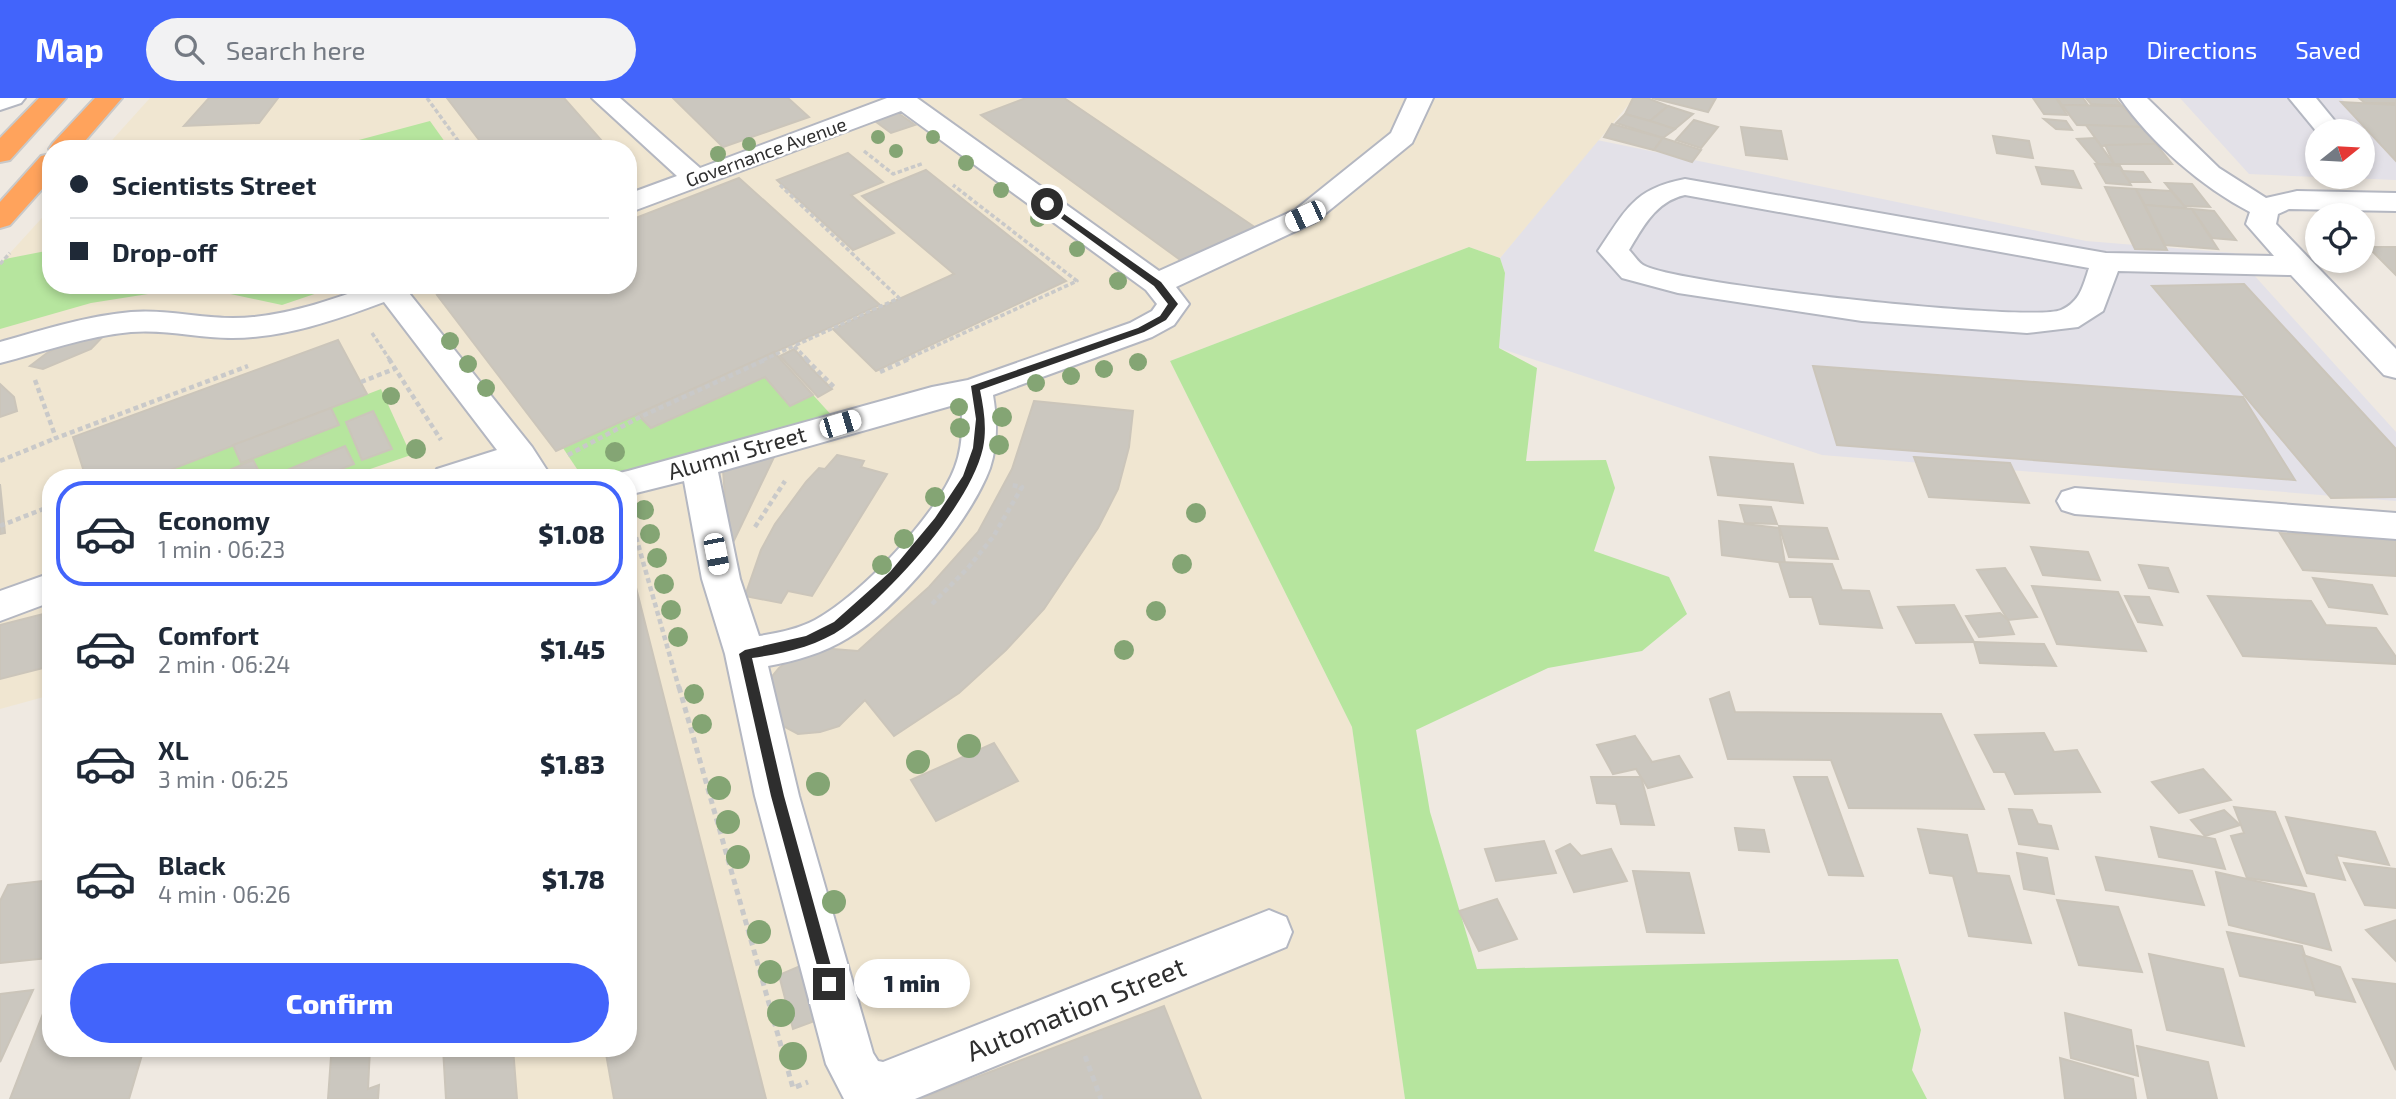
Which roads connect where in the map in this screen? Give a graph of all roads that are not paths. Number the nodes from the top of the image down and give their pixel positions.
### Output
1 (12, 98) edge
2 (53, 98) edge
3 (108, 98) edge
4 (604, 98) edge
5 (1420, 98) edge
6 (2133, 98) edge
7 (2302, 98) edge
8 (902, 99) edge
9 (0, 102) edge
10 (2320, 119) edge
11 (10, 136) edge
12 (71, 140) edge
13 (0, 154) edge
14 (42, 172) edge
15 (695, 178) junction
16 (2375, 183) edge
17 (637, 201) edge
18 (2393, 202) edge
19 (2265, 209) junction
20 (0, 219) edge
21 (2106, 262) junction
22 (2300, 266) junction
23 (1157, 284) junction
24 (378, 294) edge
25 (400, 294) edge
26 (0, 353) edge
27 (2391, 358) edge
28 (975, 389) junction
29 (698, 465) junction
30 (528, 469) edge
31 (637, 481) edge
32 (2075, 501) dead end
33 (2396, 526) edge
34 (42, 590) edge
35 (0, 606) edge
36 (745, 654) junction
37 (1269, 932) dead end

1 - 9 street
2 - 11 highway
3 - 12 highway
4 - 15 street
5 - 23 street
6 - 19 street
7 - 10 street
8 - 15 street, Governance Avenue
8 - 23 street
11 - 13 highway
14 - 20 highway
15 - 17 street, Governance Avenue
16 - 18 street
18 - 19 street
19 - 22 street
21 - 21 street
21 - 22 street
22 - 27 street
23 - 28 street, Alumni Street
24 - 26 street
25 - 30 street
28 - 29 street, Alumni Street
28 - 36 street
29 - 31 street, Alumni Street
29 - 36 street
32 - 33 street
34 - 35 street
36 - 37 street, Automation Street

